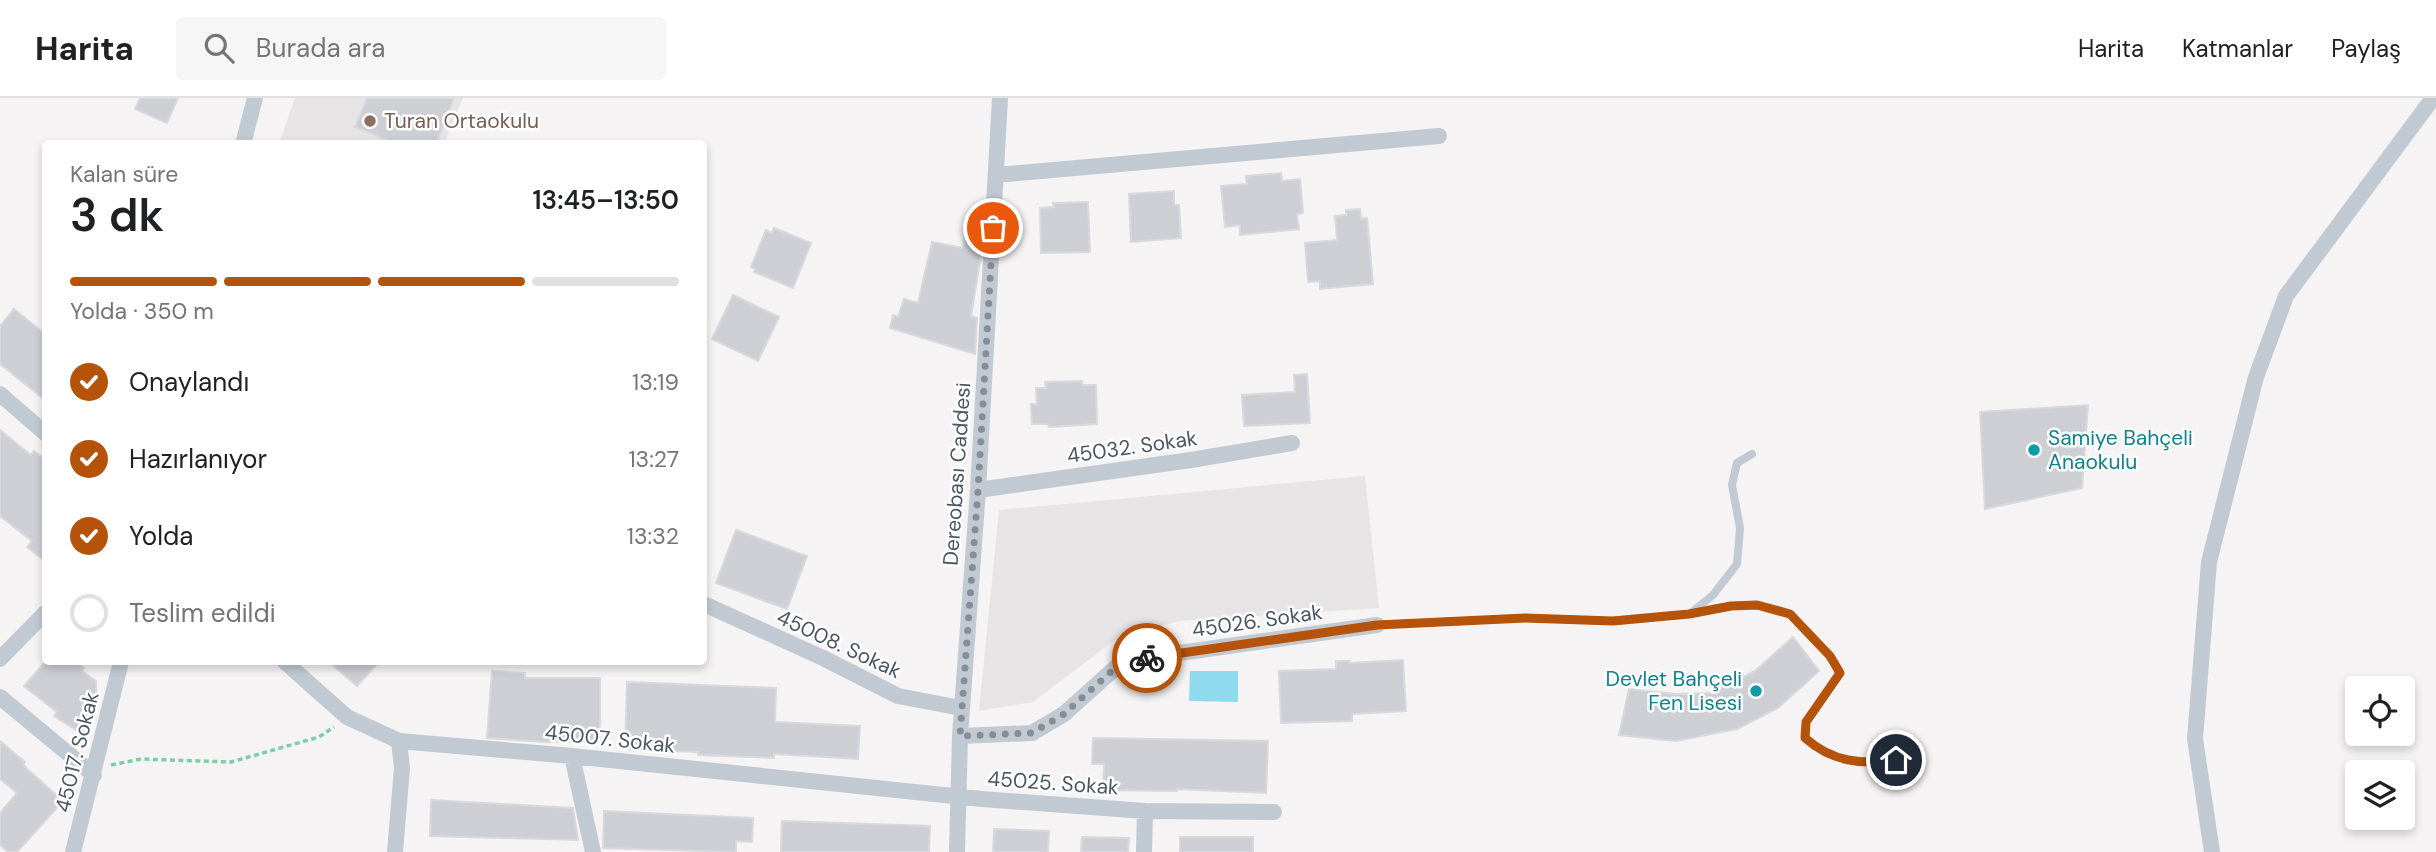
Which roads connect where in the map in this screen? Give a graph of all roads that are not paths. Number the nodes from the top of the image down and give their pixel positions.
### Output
1 (254, 98) edge
2 (1000, 98) edge
3 (2433, 98) edge
4 (1439, 136) dead end
5 (244, 140) edge
6 (996, 175) junction
7 (0, 394) edge
8 (42, 431) edge
9 (1292, 443) dead end
10 (1752, 454) dead end
11 (978, 490) junction
12 (707, 605) edge
13 (1689, 614) junction
14 (42, 616) edge
15 (1377, 625) joint
16 (0, 659) edge
17 (120, 665) edge
18 (288, 665) edge
19 (0, 698) edge
20 (961, 708) junction
21 (960, 736) junction
22 (399, 741) junction
23 (572, 756) junction
24 (1896, 760) dead end
25 (94, 775) junction
26 (957, 796) junction
27 (1145, 811) junction
28 (1274, 812) dead end
29 (73, 852) edge
30 (395, 852) edge
31 (593, 852) edge
32 (957, 852) edge
33 (1144, 852) edge
34 (2212, 852) edge

1 - 5 street
2 - 6 street, Dereobası Caddesi
3 - 34 street
4 - 6 street
6 - 11 street, Dereobası Caddesi
7 - 8 street
9 - 11 street, 45032. Sokak
10 - 13 lane
11 - 20 street, Dereobası Caddesi
12 - 20 street, 45008. Sokak
13 - 15 lane
13 - 24 lane
14 - 16 street
15 - 21 street, 45026. Sokak
17 - 25 street, 45017. Sokak
18 - 22 street, 45007. Sokak
19 - 25 street
20 - 21 street, Dereobası Caddesi
21 - 26 street, Dereobası Caddesi
22 - 23 street, 45007. Sokak
22 - 30 street
23 - 26 street, 45007. Sokak
23 - 31 street
25 - 29 street, 45017. Sokak
26 - 27 street, 45025. Sokak
26 - 32 street, Dereobası Caddesi
27 - 28 street, 45025. Sokak
27 - 33 street, 45025. Sokak

